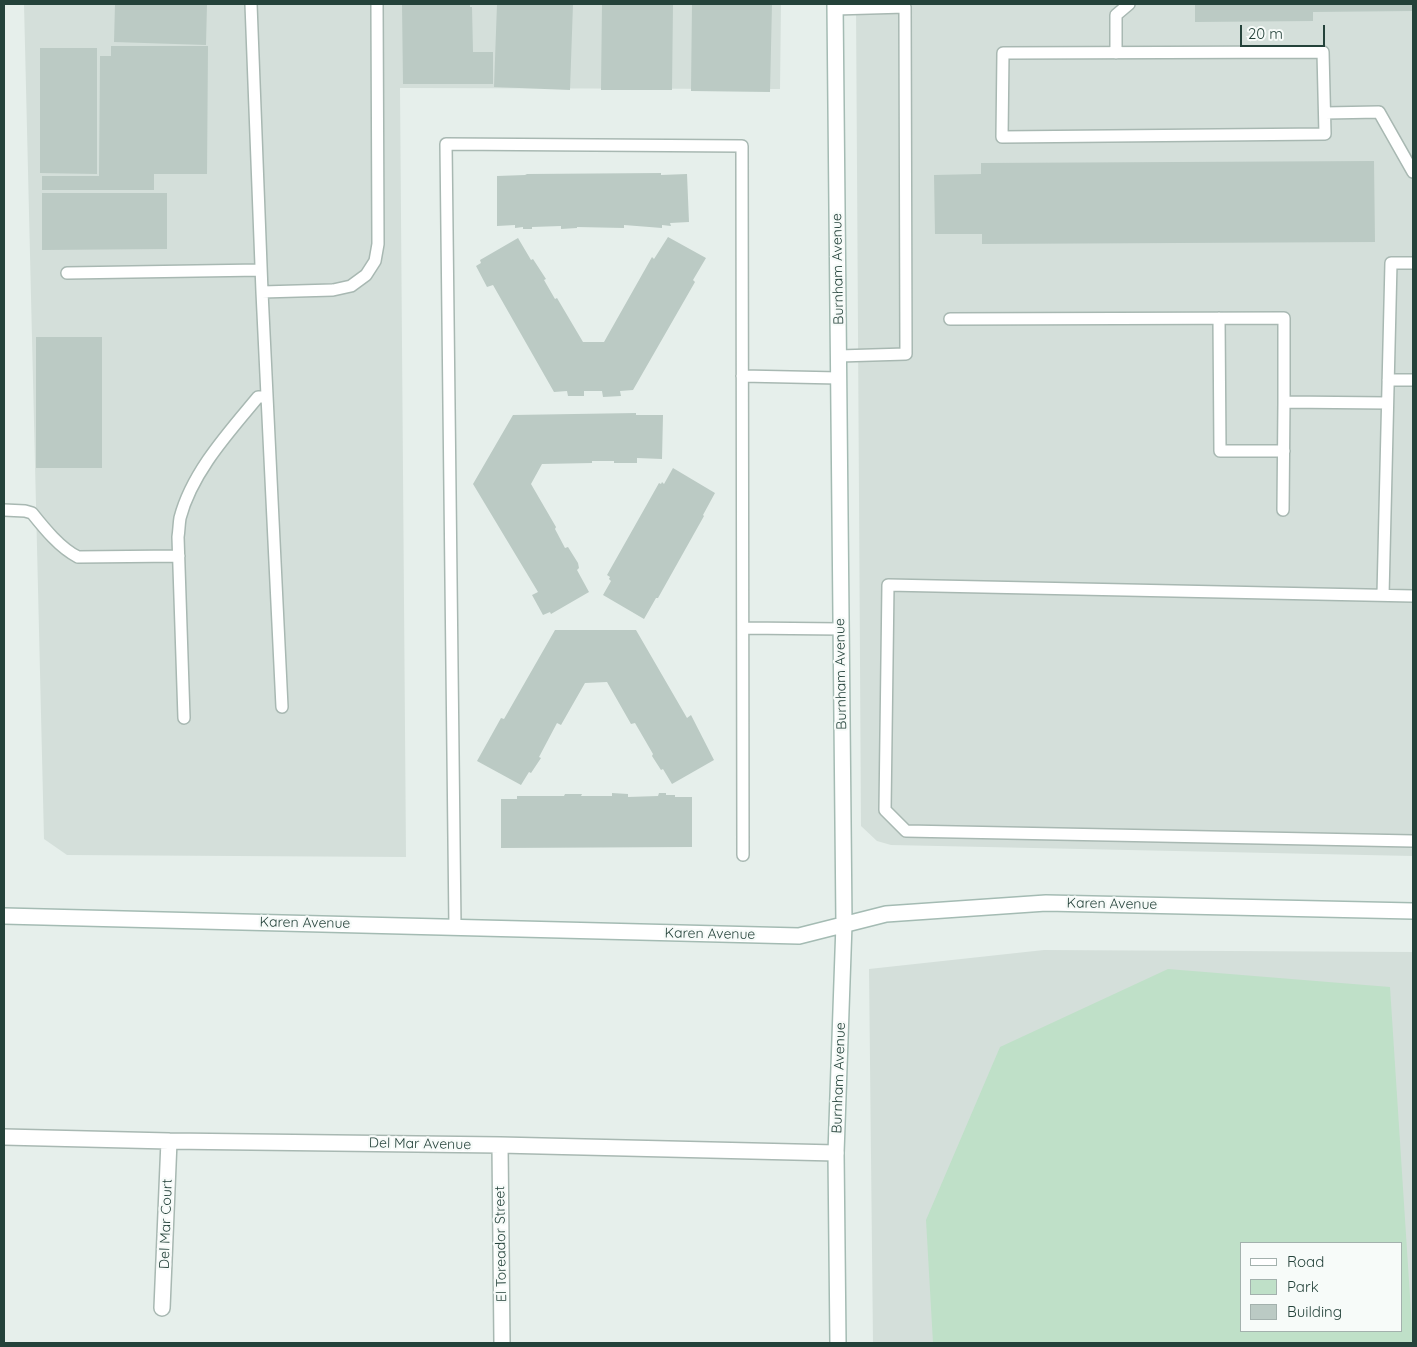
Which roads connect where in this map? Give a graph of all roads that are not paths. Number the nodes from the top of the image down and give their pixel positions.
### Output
1 (251, 4) edge
2 (377, 4) edge
3 (1129, 4) edge
4 (835, 6) edge
5 (1116, 53) junction
6 (1325, 113) junction
7 (1413, 172) edge
8 (1413, 263) edge
9 (261, 270) junction
10 (67, 273) dead end
11 (262, 292) junction
12 (950, 318) dead end
13 (1219, 318) junction
14 (839, 356) junction
15 (742, 376) junction
16 (839, 378) junction
17 (1388, 380) junction
18 (1413, 380) edge
19 (267, 397) junction
20 (1284, 402) junction
21 (1387, 403) junction
22 (1284, 451) junction
23 (4, 510) edge
24 (1283, 510) dead end
25 (179, 556) junction
26 (1382, 595) junction
27 (1413, 596) edge
28 (743, 628) junction
29 (841, 629) junction
30 (282, 707) dead end
31 (184, 718) dead end
32 (1413, 841) edge
33 (743, 855) dead end
34 (1413, 911) edge
35 (4, 916) edge
36 (844, 924) junction
37 (455, 927) junction
38 (4, 1136) edge
39 (169, 1140) junction
40 (500, 1145) junction
41 (836, 1153) junction
42 (162, 1308) dead end
43 (502, 1343) edge
44 (838, 1343) edge

1 - 9 lane
2 - 11 lane
3 - 5 lane
4 - 14 street, Burnham Avenue
4 - 14 lane
5 - 6 lane
5 - 6 lane
6 - 7 lane
8 - 17 lane
9 - 10 lane
9 - 11 lane
11 - 19 lane
12 - 13 lane
13 - 20 lane
13 - 22 lane
14 - 16 street, Burnham Avenue
15 - 16 lane
15 - 28 lane
15 - 37 lane
16 - 29 street, Burnham Avenue
17 - 18 lane
17 - 21 lane
19 - 25 lane
19 - 30 lane
20 - 21 lane
20 - 22 lane
21 - 26 lane
22 - 24 lane
23 - 25 lane
25 - 31 lane
26 - 27 lane
26 - 32 lane
28 - 29 lane
28 - 33 lane
29 - 36 street, Burnham Avenue
34 - 36 street, Karen Avenue
35 - 37 street, Karen Avenue
36 - 37 street, Karen Avenue
36 - 41 street, Burnham Avenue
38 - 39 street, Del Mar Avenue
39 - 40 street, Del Mar Avenue
39 - 42 street, Del Mar Court
40 - 41 street, Del Mar Avenue
40 - 43 street, El Toreador Street
41 - 44 street, Burnham Avenue

